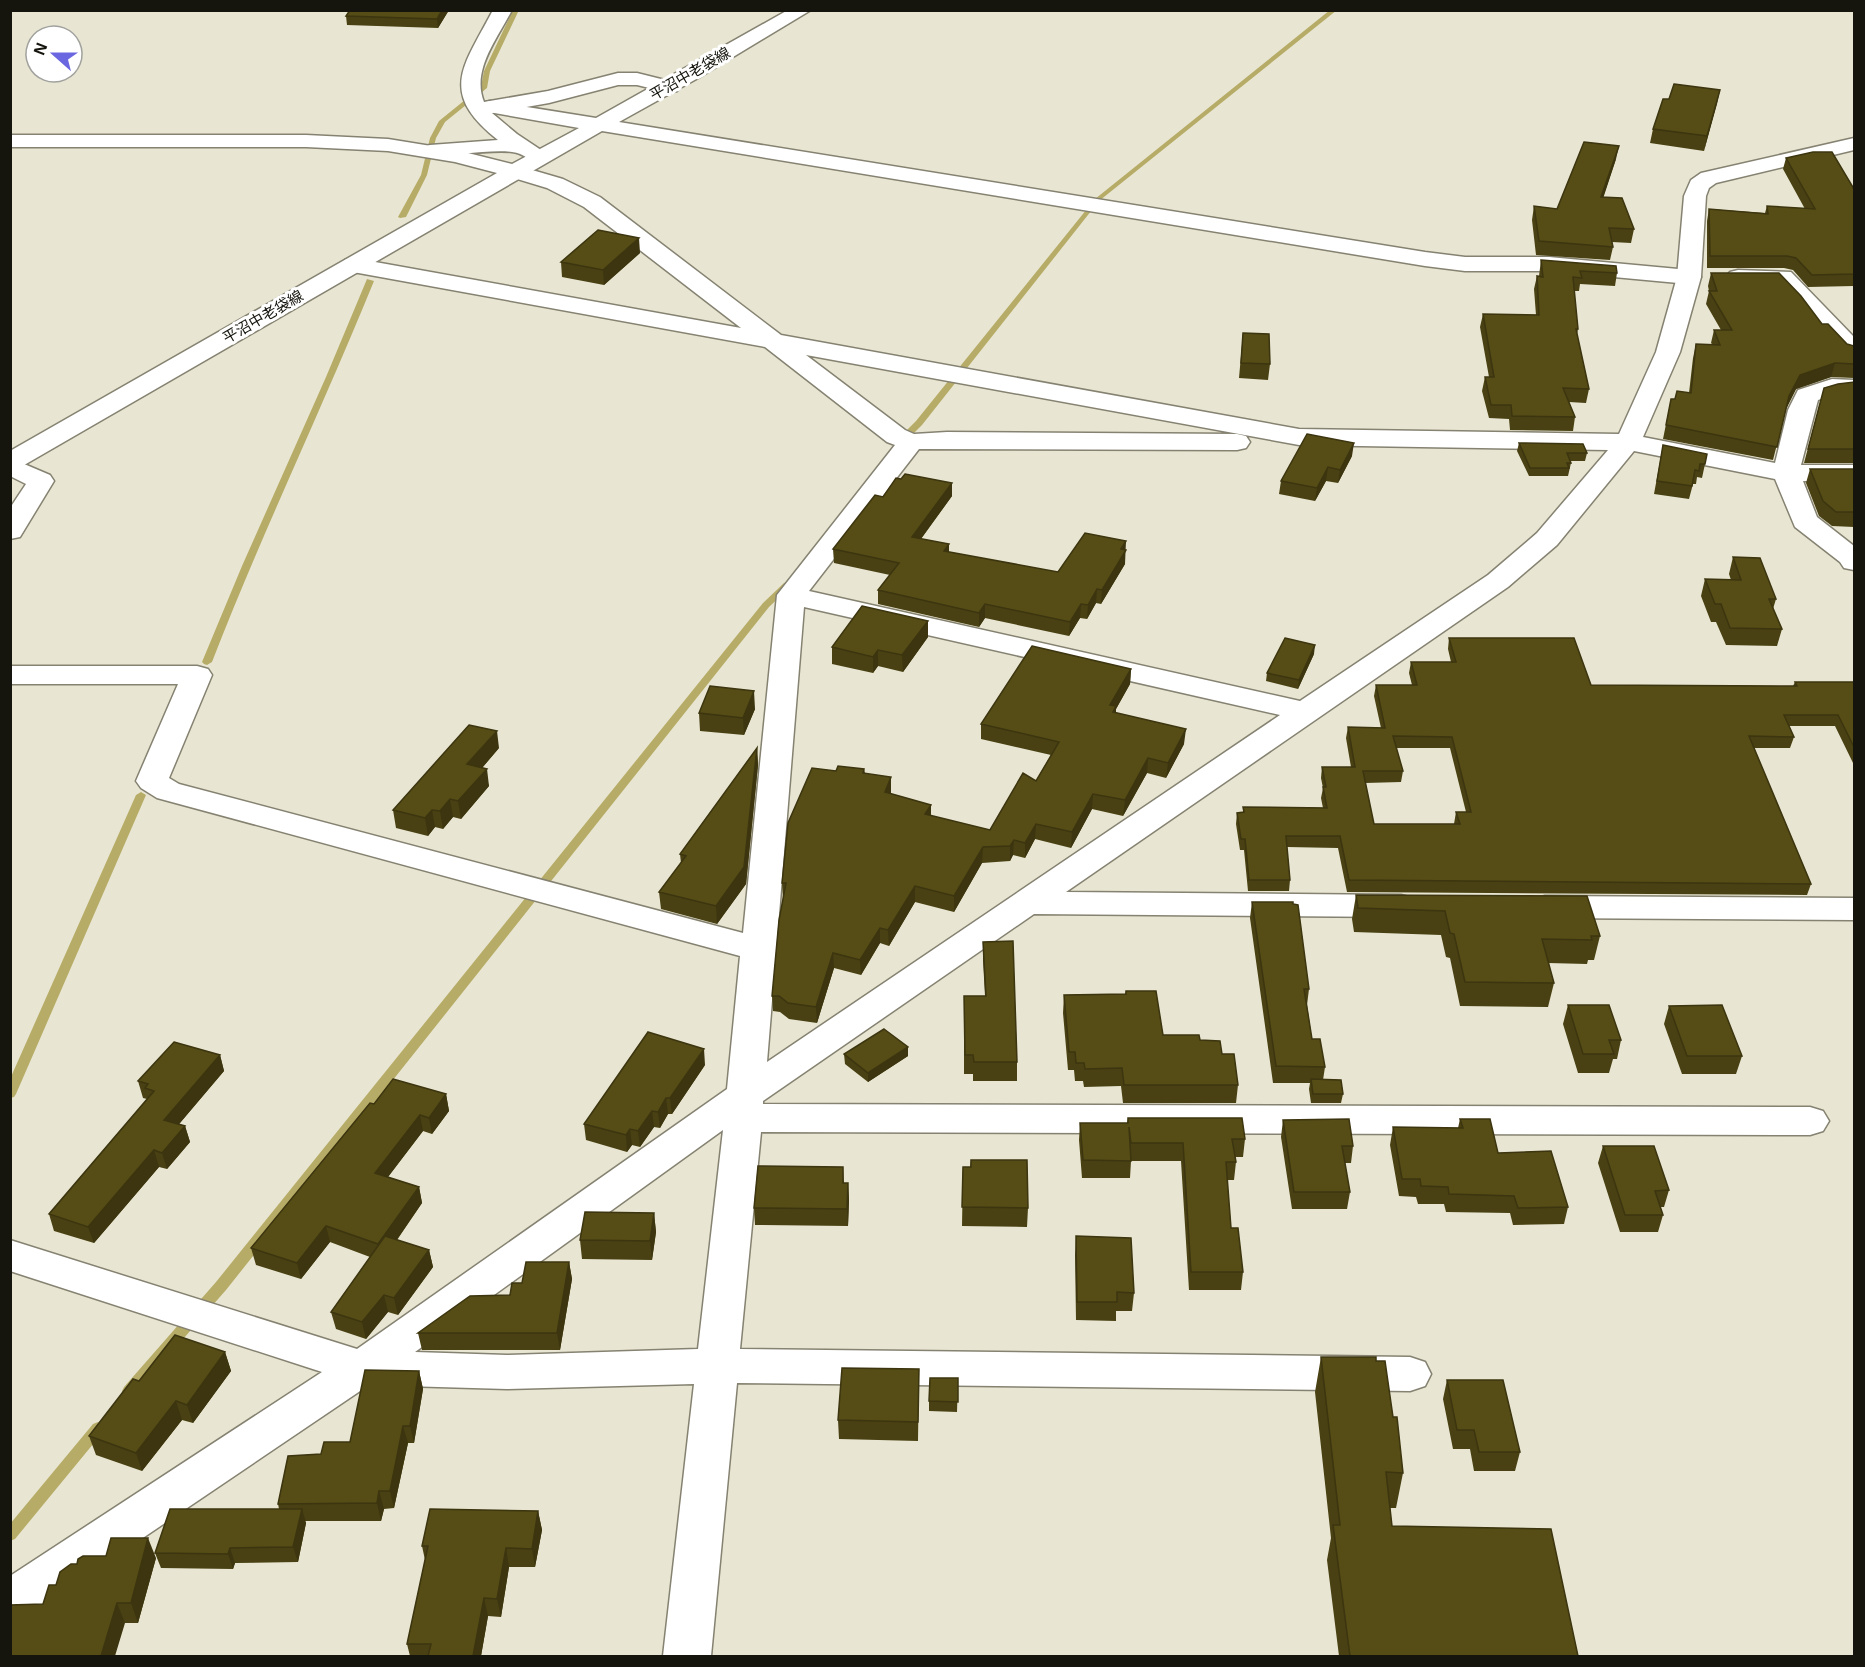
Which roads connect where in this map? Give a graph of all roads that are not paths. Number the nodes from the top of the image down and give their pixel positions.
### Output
1 (502, 10) edge
2 (802, 10) edge
3 (670, 87) junction
4 (485, 109) junction
5 (598, 126) junction
6 (10, 141) edge
7 (1854, 144) edge
8 (516, 145) junction
9 (430, 151) junction
10 (540, 158) junction
11 (515, 171) junction
12 (353, 265) junction
13 (1689, 277) junction
14 (769, 340) junction
15 (1854, 351) edge
16 (1854, 387) edge
17 (1292, 436) junction
18 (911, 442) junction
19 (1628, 442) junction
20 (10, 462) edge
21 (10, 466) edge
22 (1786, 473) junction
23 (1854, 473) edge
24 (10, 531) edge
25 (1854, 562) edge
26 (791, 595) junction
27 (10, 675) edge
28 (1306, 712) junction
29 (1027, 903) junction
30 (1434, 906) edge
31 (1518, 907) edge
32 (1854, 909) edge
33 (759, 949) junction
34 (744, 1107) junction
35 (1809, 1121) dead end
36 (10, 1255) edge
37 (719, 1366) junction
38 (362, 1368) junction
39 (1410, 1374) dead end
40 (10, 1602) edge
41 (687, 1656) edge

1 - 4 street
2 - 3 street, 平沼中老袋線
3 - 4 street
3 - 5 street, 平沼中老袋線
4 - 5 street
4 - 8 street
5 - 10 street, 平沼中老袋線
5 - 13 street
6 - 9 street
7 - 13 street
8 - 9 street
8 - 10 street
9 - 11 street
10 - 11 street, 平沼中老袋線
11 - 12 street, 平沼中老袋線
11 - 14 street
12 - 14 street
12 - 20 street, 平沼中老袋線
13 - 15 street
13 - 19 street
14 - 17 street
14 - 18 street
16 - 22 street
17 - 18 street
17 - 19 street
18 - 26 street
19 - 22 street
19 - 28 street
21 - 24 street
22 - 23 street
22 - 25 street
26 - 28 street
26 - 33 street
27 - 33 street
28 - 29 street
29 - 30 street
29 - 34 street
31 - 32 street
33 - 34 street
34 - 35 street
34 - 37 street
34 - 38 street
36 - 38 street
37 - 38 street
37 - 39 street
37 - 41 street
38 - 40 street

